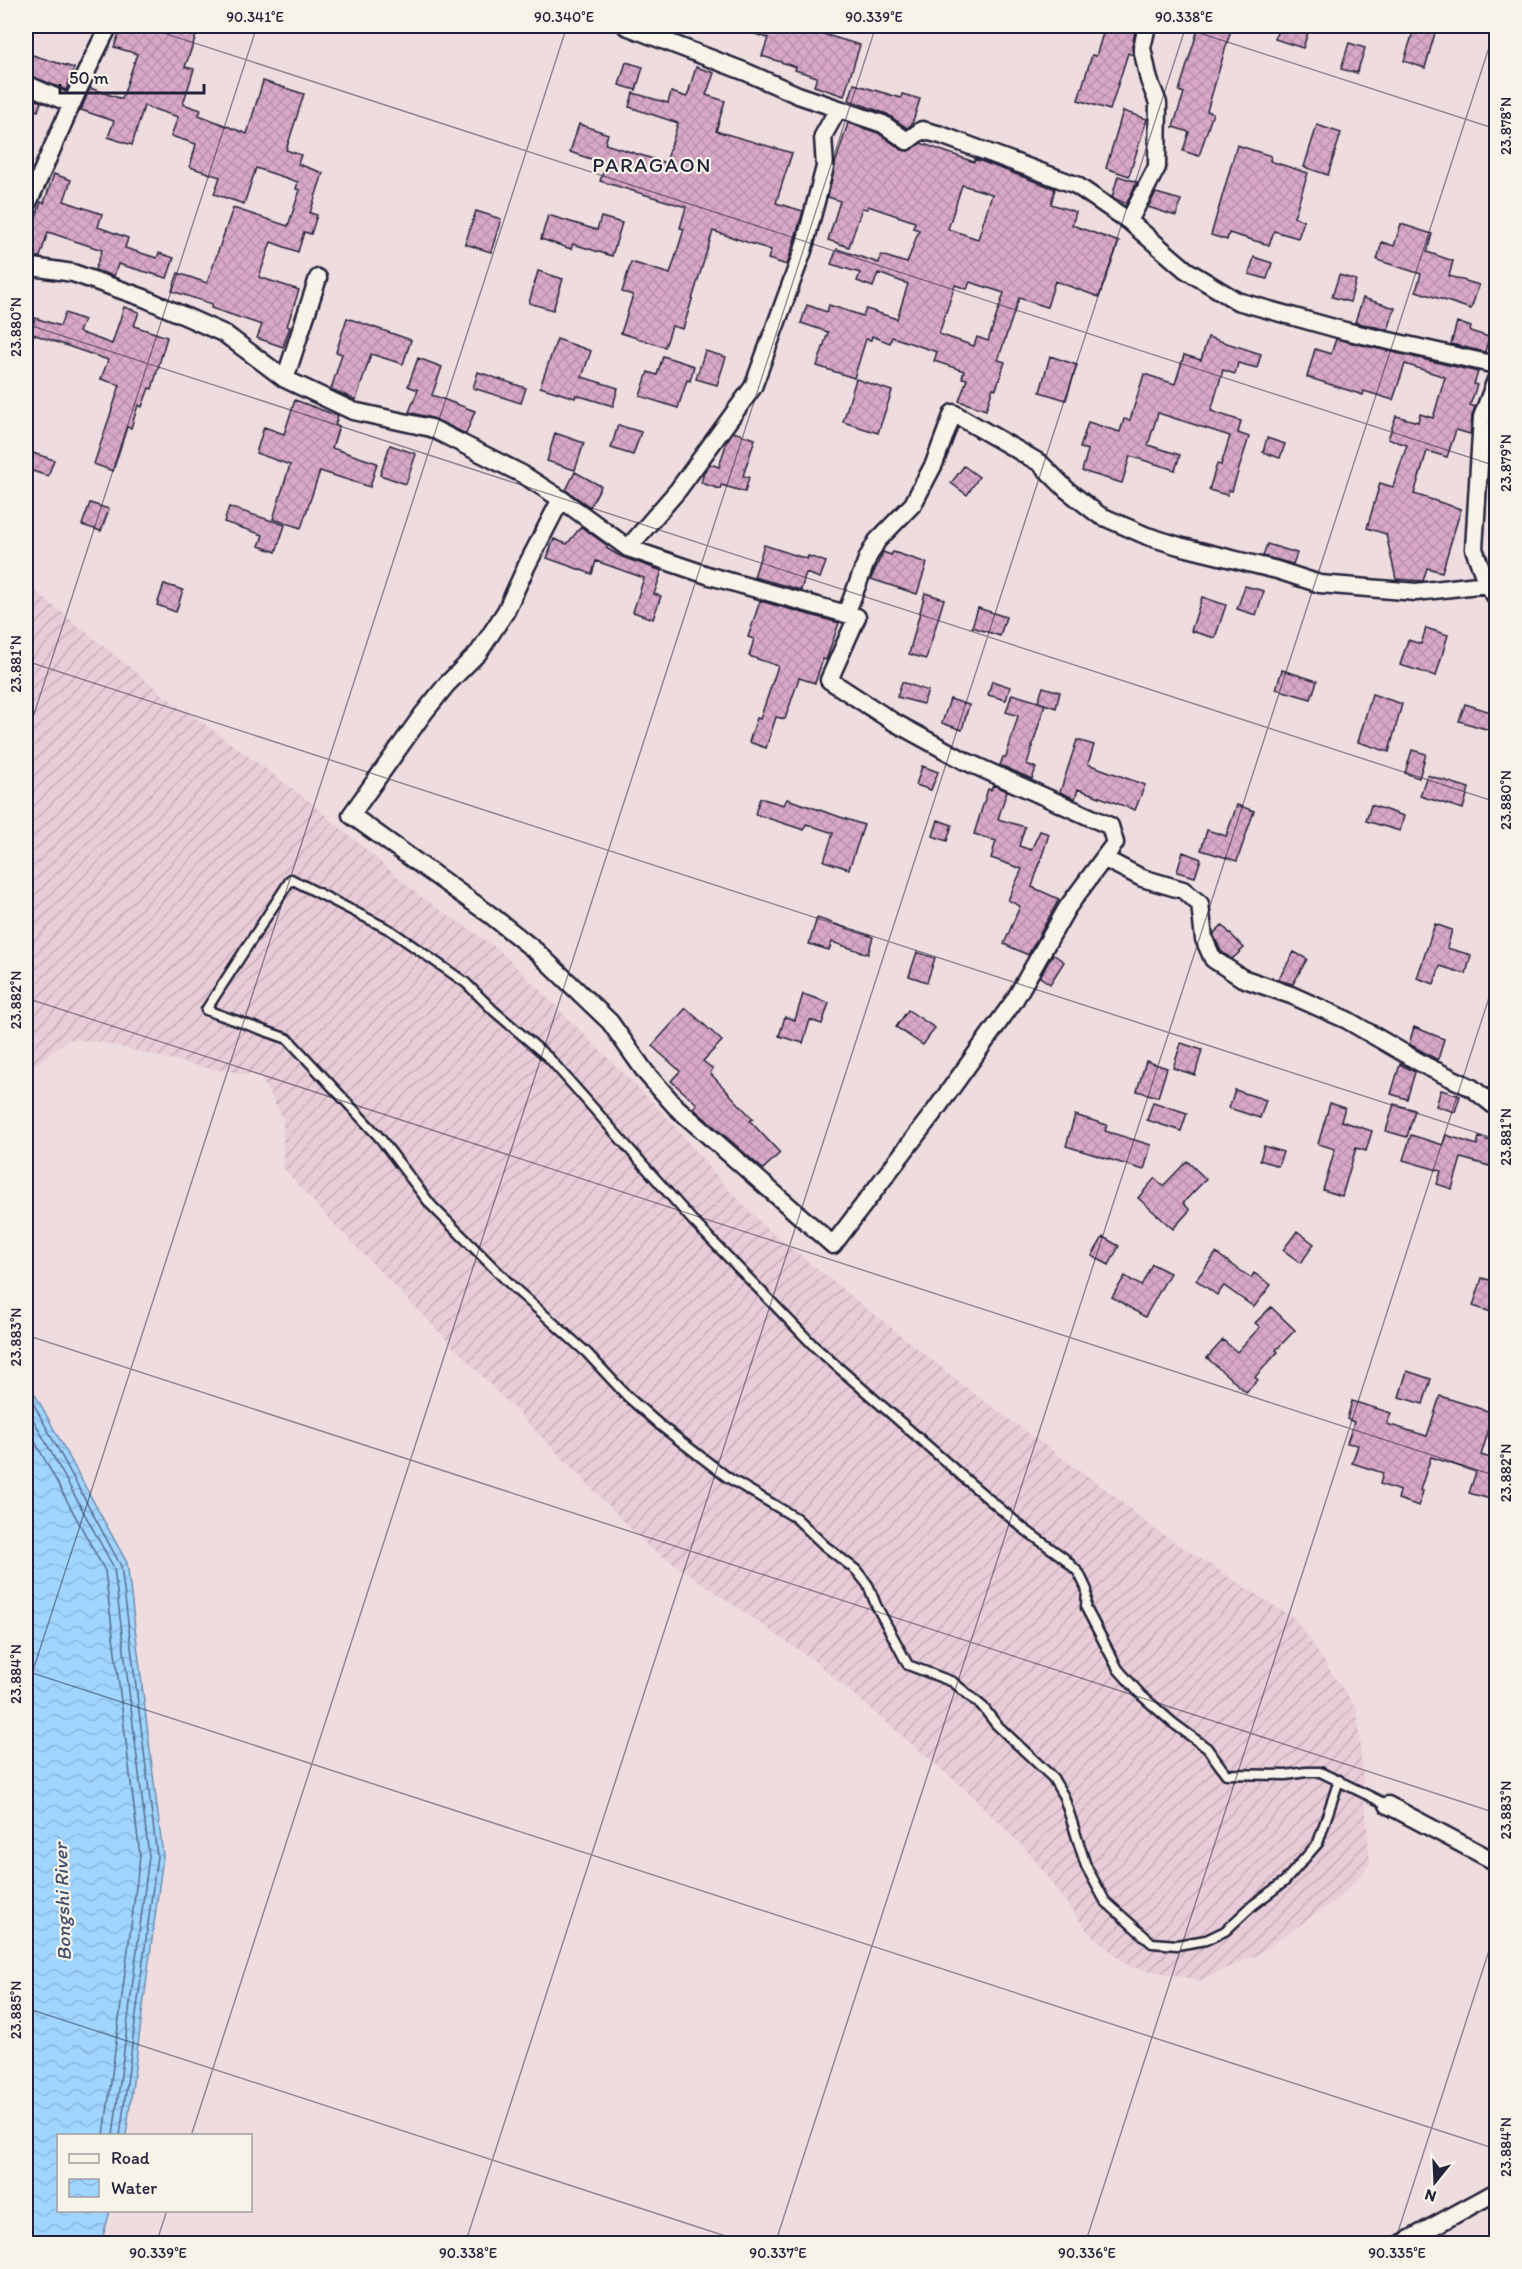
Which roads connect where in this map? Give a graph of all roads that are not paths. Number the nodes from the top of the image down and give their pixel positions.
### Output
1 (109, 26) edge
2 (626, 26) edge
3 (1147, 26) edge
4 (26, 84) edge
5 (71, 104) junction
6 (838, 110) junction
7 (26, 207) edge
8 (1129, 221) junction
9 (26, 266) edge
10 (318, 278) dead end
11 (1497, 365) edge
12 (285, 379) junction
13 (1497, 380) edge
14 (1489, 419) edge
15 (561, 499) junction
16 (628, 548) junction
17 (1492, 591) edge
18 (846, 614) junction
19 (1106, 859) junction
20 (1497, 1107) edge
21 (1339, 1780) junction
22 (1388, 1805) joint
23 (1494, 1856) edge
24 (1497, 2192) edge
25 (1401, 2244) edge

1 - 5 street
2 - 6 street
3 - 8 street
4 - 5 street
5 - 7 street
6 - 8 street
6 - 16 street
8 - 11 street
9 - 12 street
10 - 12 street
12 - 15 street
13 - 14 street
14 - 17 street
15 - 16 street
15 - 19 street
16 - 18 street
17 - 18 street
18 - 19 street
19 - 20 street
21 - 21 lane
21 - 22 lane
22 - 23 street
24 - 25 street

